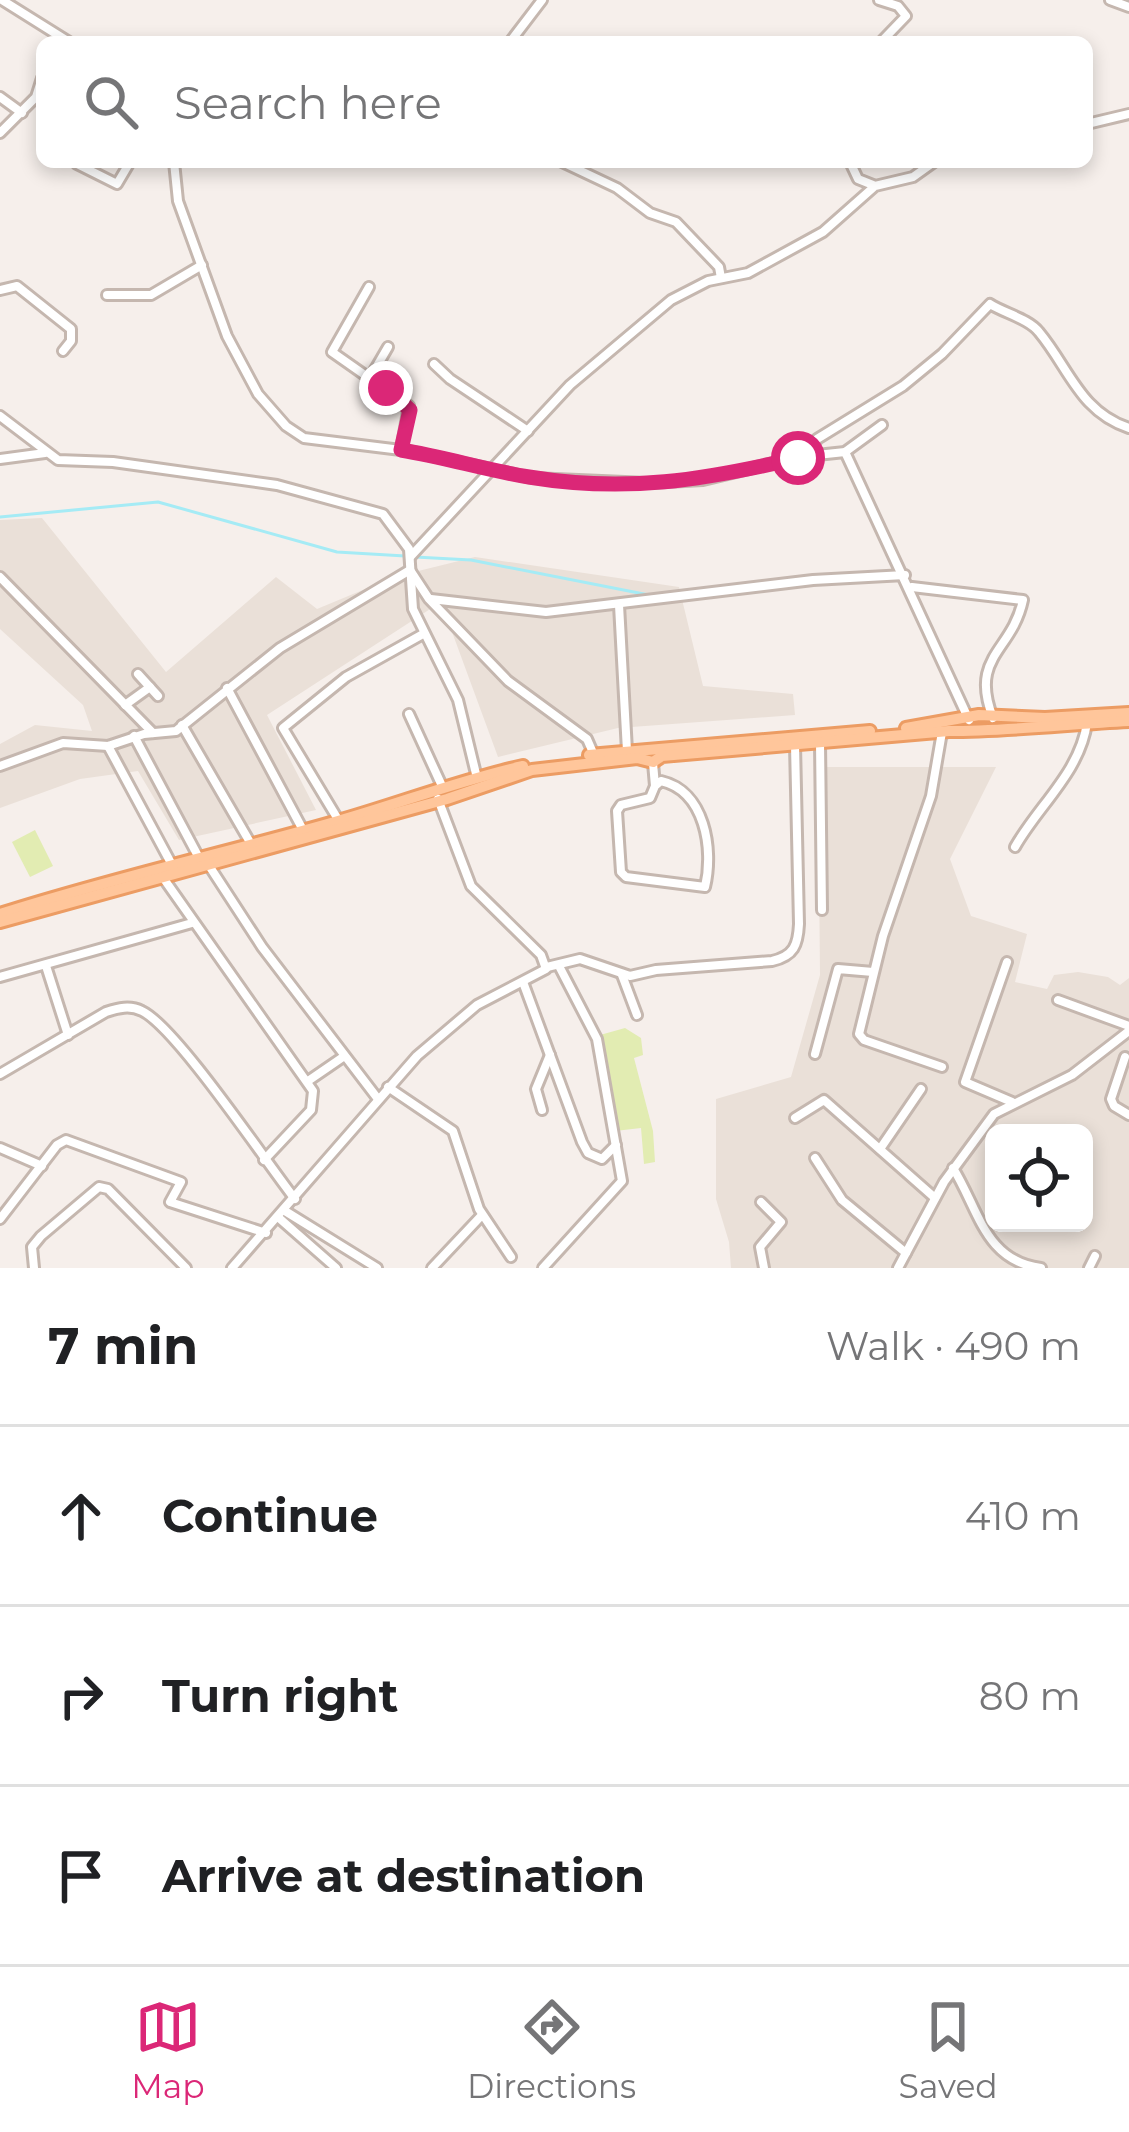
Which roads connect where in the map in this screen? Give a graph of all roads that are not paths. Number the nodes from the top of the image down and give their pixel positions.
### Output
1 (2, 0) edge
2 (542, 0) edge
3 (879, 0) edge
4 (1111, 0) edge
5 (1129, 8) edge
6 (57, 36) edge
7 (515, 36) edge
8 (886, 36) edge
9 (0, 97) edge
10 (36, 97) edge
11 (23, 114) junction
12 (1129, 114) edge
13 (1093, 123) edge
14 (0, 134) edge
15 (85, 168) edge
16 (127, 168) edge
17 (174, 168) edge
18 (574, 168) edge
19 (853, 168) edge
20 (926, 168) edge
21 (874, 186) junction
22 (202, 265) junction
23 (721, 278) junction
24 (369, 287) dead end
25 (0, 290) edge
26 (107, 296) dead end
27 (388, 347) dead end
28 (63, 351) dead end
29 (434, 364) dead end
30 (370, 378) junction
31 (0, 416) edge
32 (882, 425) dead end
33 (1129, 428) edge
34 (527, 431) junction
35 (401, 450) junction
36 (845, 452) junction
37 (45, 453) junction
38 (808, 456) junction
39 (0, 459) edge
40 (490, 467) junction
41 (410, 557) junction
42 (410, 570) junction
43 (905, 575) junction
44 (0, 577) edge
45 (910, 587) junction
46 (429, 599) junction
47 (619, 604) junction
48 (423, 634) junction
49 (138, 674) dead end
50 (150, 687) junction
51 (227, 688) junction
52 (158, 696) dead end
53 (125, 705) junction
54 (409, 714) dead end
55 (992, 715) junction
56 (1129, 717) edge
57 (968, 718) junction
58 (1087, 724) junction
59 (182, 725) junction
60 (992, 731) junction
61 (941, 732) junction
62 (974, 732) junction
63 (154, 733) junction
64 (134, 736) junction
65 (820, 743) junction
66 (795, 745) junction
67 (108, 746) junction
68 (627, 751) junction
69 (594, 755) junction
70 (652, 762) junction
71 (0, 766) edge
72 (477, 776) junction
73 (441, 786) junction
74 (655, 786) junction
75 (474, 791) junction
76 (438, 801) junction
77 (339, 821) junction
78 (303, 830) junction
79 (251, 844) junction
80 (1015, 847) dead end
81 (204, 860) junction
82 (175, 866) junction
83 (146, 877) junction
84 (164, 878) junction
85 (822, 910) dead end
86 (0, 918) edge
87 (192, 923) junction
88 (1007, 962) dead end
89 (559, 965) junction
90 (46, 966) junction
91 (547, 967) junction
92 (873, 972) junction
93 (622, 975) junction
94 (0, 976) edge
95 (523, 982) junction
96 (1058, 1000) dead end
97 (638, 1015) dead end
98 (1129, 1028) edge
99 (68, 1035) junction
100 (1111, 1047) junction
101 (550, 1054) junction
102 (815, 1054) dead end
103 (343, 1057) junction
104 (1127, 1058) edge
105 (942, 1067) dead end
106 (0, 1074) edge
107 (308, 1082) junction
108 (388, 1087) junction
109 (921, 1089) dead end
110 (378, 1099) junction
111 (1012, 1102) junction
112 (542, 1110) dead end
113 (1129, 1115) edge
114 (795, 1118) dead end
115 (616, 1142) junction
116 (0, 1148) edge
117 (880, 1149) junction
118 (815, 1158) dead end
119 (264, 1160) junction
120 (43, 1167) junction
121 (953, 1168) junction
122 (295, 1198) junction
123 (935, 1198) junction
124 (761, 1202) dead end
125 (282, 1215) junction
126 (482, 1215) junction
127 (0, 1219) edge
128 (266, 1233) junction
129 (906, 1253) junction
130 (1095, 1256) dead end
131 (511, 1257) dead end
132 (1028, 1267) edge
133 (34, 1268) edge
134 (186, 1268) edge
135 (232, 1268) edge
136 (336, 1268) edge
137 (377, 1268) edge
138 (432, 1268) edge
139 (543, 1268) edge
140 (764, 1268) edge
141 (898, 1268) edge
142 (1041, 1268) edge
143 (1089, 1268) edge

1 - 6 street
2 - 7 street
3 - 8 street
4 - 5 street
9 - 11 street
10 - 11 street
11 - 14 street
12 - 13 street
15 - 16 street
17 - 22 street
18 - 23 street
19 - 21 street
20 - 21 street
21 - 23 street
22 - 26 street
22 - 35 street
23 - 34 street
24 - 30 street
25 - 28 street
27 - 30 street
29 - 34 street
30 - 35 street
31 - 37 street
32 - 36 street
33 - 38 street
34 - 40 street
35 - 40 street
36 - 38 street
36 - 43 street
37 - 39 street
37 - 41 street
38 - 40 street
40 - 41 street
41 - 42 street
42 - 46 street
42 - 48 street
42 - 51 street
43 - 45 street
43 - 47 street
44 - 53 street
45 - 55 street
45 - 57 street
46 - 47 street
46 - 69 street
47 - 68 street
48 - 72 street
48 - 77 street
49 - 50 street
50 - 52 street
50 - 53 street
51 - 59 street
51 - 78 street
53 - 63 street
54 - 73 street
55 - 56 main road
55 - 57 main road
55 - 60 street
56 - 58 main road
57 - 62 street
57 - 68 main road
58 - 60 main road
58 - 80 street
59 - 63 street
59 - 79 street
60 - 62 main road
61 - 62 main road
61 - 65 main road
61 - 92 street
63 - 64 street
64 - 67 street
64 - 81 street
65 - 66 main road
65 - 85 street
66 - 70 main road
66 - 93 street
67 - 71 street
67 - 82 street
68 - 69 main road
69 - 72 main road
70 - 74 street
70 - 75 main road
72 - 73 main road
72 - 75 street
73 - 76 street
73 - 77 main road
74 - 74 street
75 - 76 main road
76 - 81 main road
76 - 91 street
77 - 78 main road
78 - 79 main road
79 - 81 main road
81 - 82 main road
81 - 103 street
82 - 83 main road
82 - 84 main road
83 - 84 main road
83 - 86 main road
84 - 87 street
87 - 90 street
87 - 107 street
88 - 111 street
89 - 91 street
89 - 93 street
89 - 115 street
90 - 94 street
90 - 99 street
91 - 95 street
92 - 102 street
92 - 105 street
93 - 97 street
95 - 101 street
95 - 108 street
96 - 98 street
98 - 100 street
99 - 106 street
99 - 119 street
100 - 104 street
100 - 111 street
101 - 112 street
101 - 115 street
103 - 107 street
103 - 110 street
104 - 113 street
107 - 119 street
108 - 110 street
108 - 126 street
109 - 117 street
110 - 122 street
111 - 121 street
114 - 117 street
115 - 139 street
116 - 120 street
117 - 123 street
118 - 129 street
119 - 122 street
120 - 127 street
120 - 128 street
121 - 123 street
121 - 132 street
122 - 125 street
123 - 129 street
124 - 140 street
125 - 128 street
125 - 136 street
125 - 137 street
126 - 131 street
126 - 138 street
128 - 135 street
129 - 141 street
130 - 143 street
132 - 142 street
133 - 134 street

